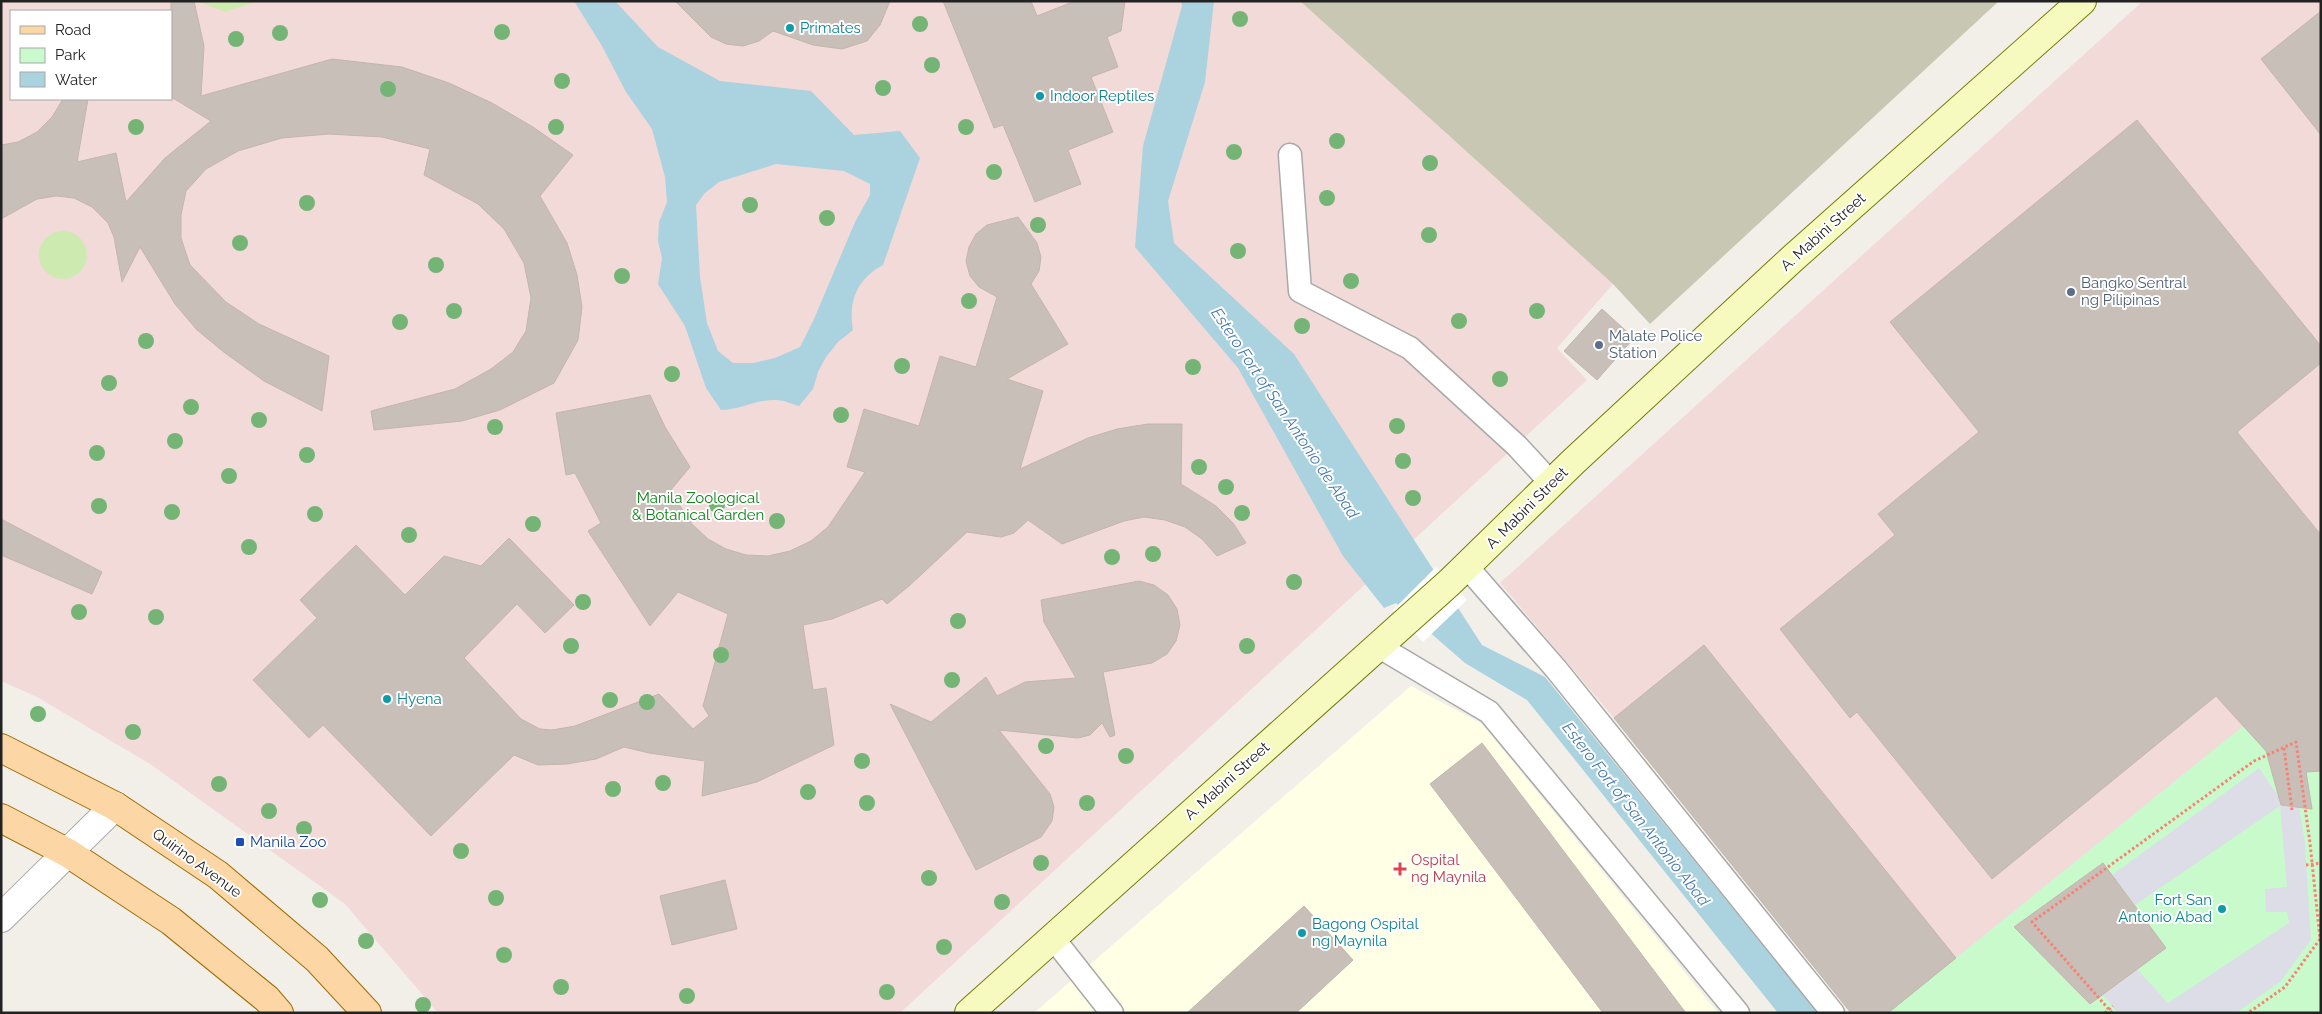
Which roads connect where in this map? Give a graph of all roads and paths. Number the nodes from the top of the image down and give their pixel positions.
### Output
1 (2082, 1) edge
2 (1290, 155) dead end
3 (1552, 484) junction
4 (1459, 575) junction
5 (1378, 646) junction
6 (1, 748) edge
7 (2284, 748) junction
8 (115, 806) junction
9 (2292, 810) dead end
10 (1, 818) edge
11 (68, 853) junction
12 (2321, 863) edge
13 (2312, 864) junction
14 (2306, 866) dead end
15 (1, 918) edge
16 (1053, 938) junction
17 (2113, 1006) dead end
18 (2110, 1011) edge
19 (279, 1013) edge
20 (367, 1013) edge
21 (969, 1013) edge
22 (1112, 1013) edge
23 (1738, 1013) edge
24 (1833, 1013) edge
25 (2105, 1013) edge
26 (2248, 1013) edge

1 - 3 main road, A. Mabini Street
2 - 3 lane
3 - 4 main road, A. Mabini Street
4 - 5 main road, A. Mabini Street
4 - 24 lane
5 - 16 main road, A. Mabini Street
5 - 23 lane
6 - 8 main road, Quirino Avenue
7 - 9 path
7 - 13 path
7 - 18 path
8 - 11 street
8 - 20 main road, Quirino Avenue
10 - 11 main road
11 - 15 street
11 - 19 main road
12 - 13 path
13 - 14 path
13 - 26 path
16 - 21 main road, A. Mabini Street
16 - 22 lane
17 - 18 path
18 - 25 path

